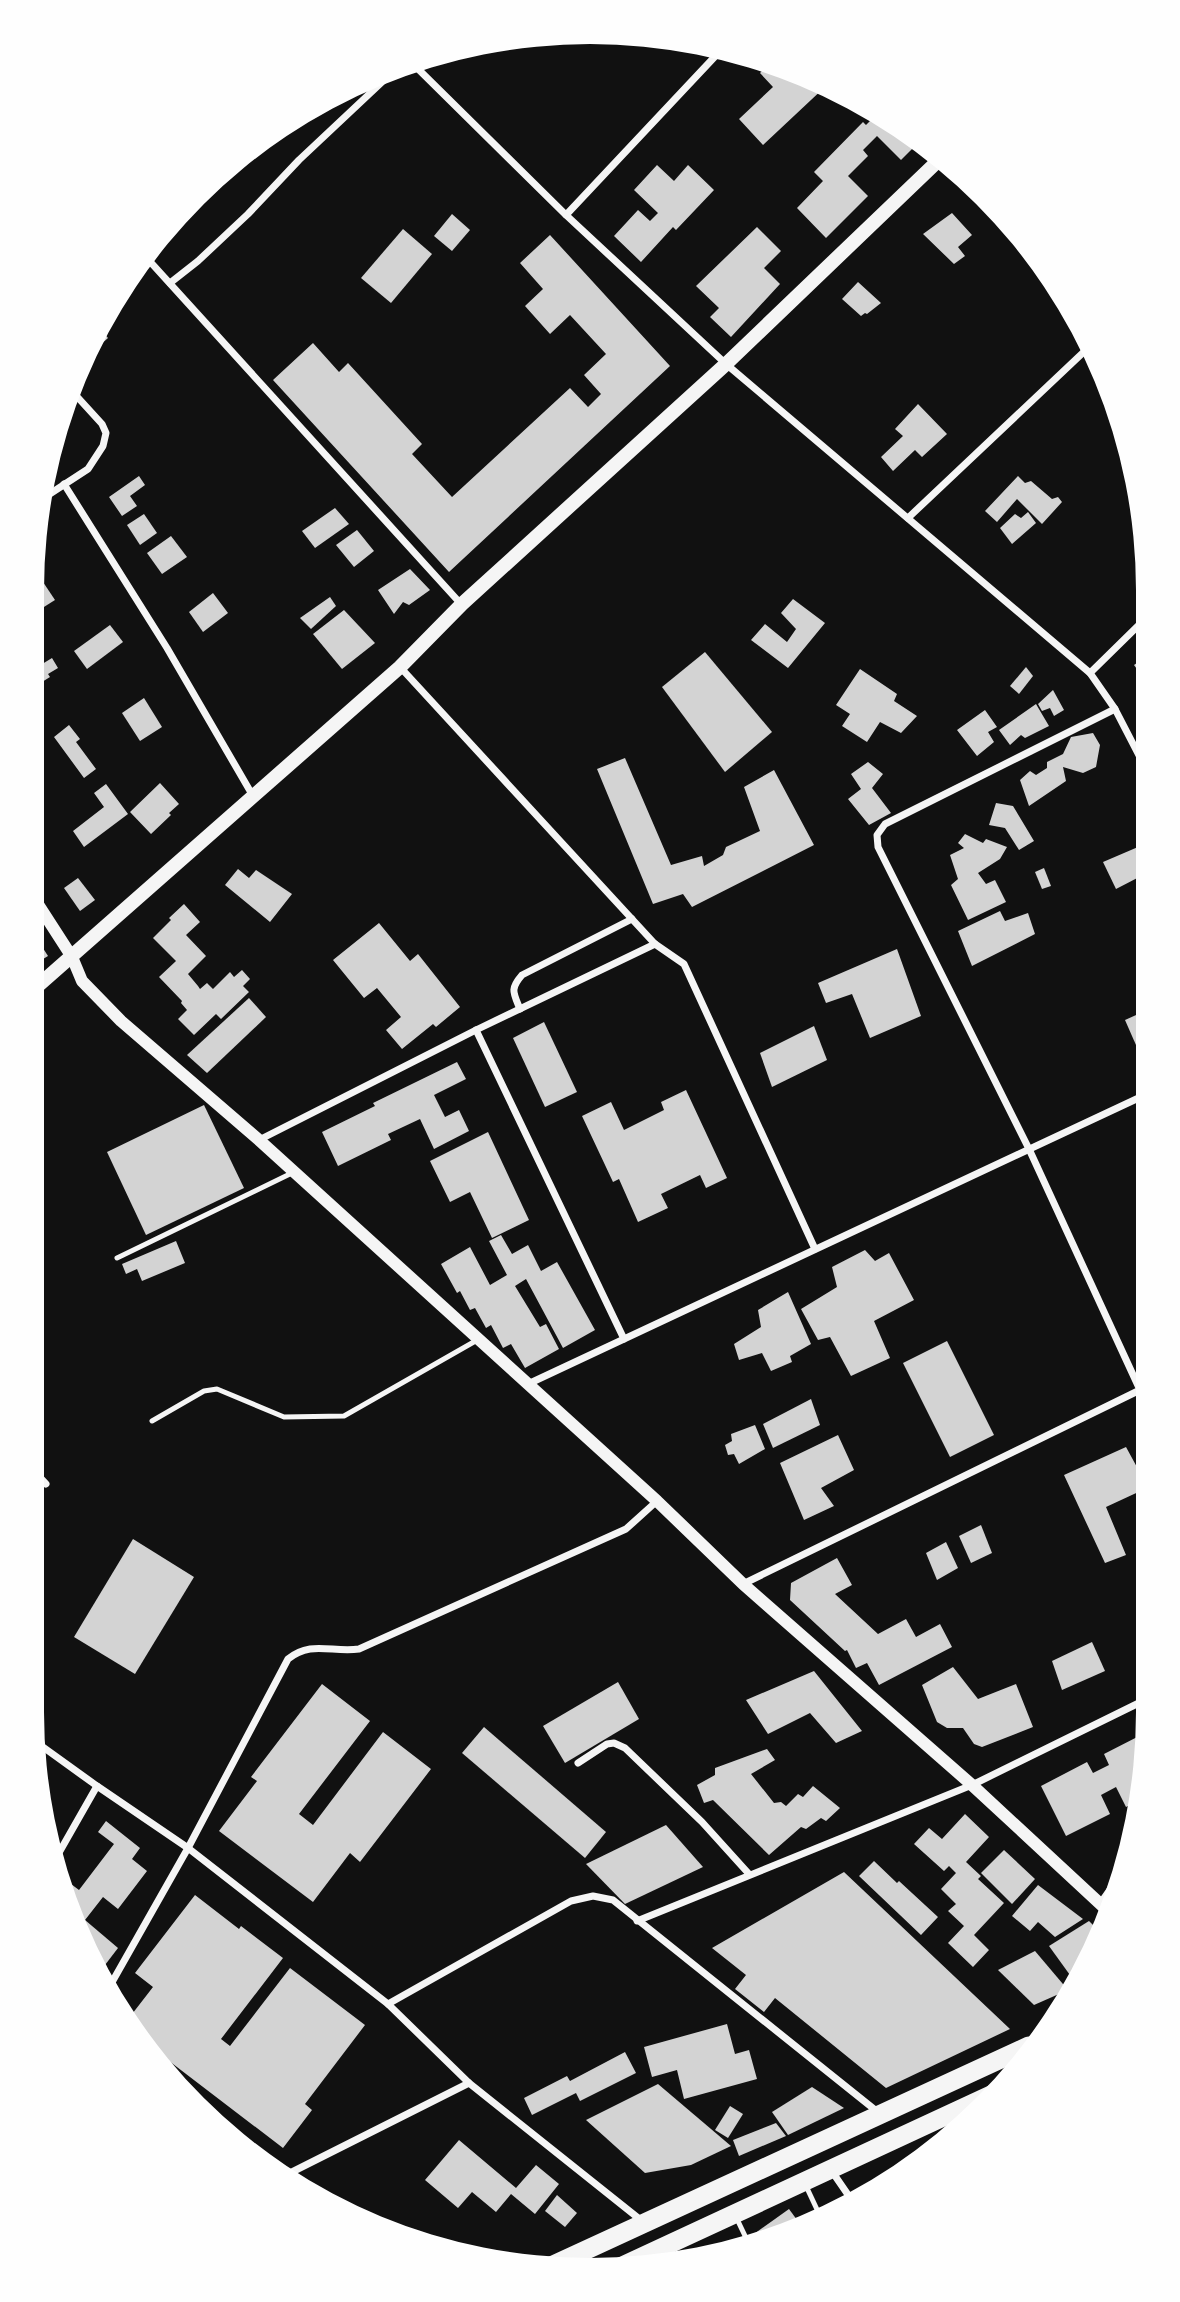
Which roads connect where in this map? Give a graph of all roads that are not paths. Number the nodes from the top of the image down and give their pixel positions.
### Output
1 (714, 58) edge
2 (420, 71) edge
3 (377, 87) edge
4 (933, 165) edge
5 (566, 215) junction
6 (152, 264) edge
7 (170, 283) junction
8 (1082, 353) edge
9 (726, 364) junction
10 (79, 398) edge
11 (64, 484) junction
12 (53, 492) edge
13 (908, 518) junction
14 (462, 604) junction
15 (1136, 628) edge
16 (400, 667) junction
17 (1090, 673) junction
18 (1115, 709) junction
19 (1136, 750) edge
20 (253, 796) junction
21 (44, 914) edge
22 (632, 919) junction
23 (655, 944) junction
24 (72, 957) junction
25 (44, 981) edge
26 (520, 1009) junction
27 (476, 1030) junction
28 (1136, 1099) edge
29 (259, 1140) junction
30 (1029, 1149) junction
31 (294, 1172) junction
32 (815, 1249) junction
33 (117, 1258) dead end
34 (479, 1339) junction
35 (624, 1339) junction
36 (1136, 1381) edge
37 (528, 1384) junction
38 (1136, 1392) edge
39 (152, 1421) dead end
40 (657, 1501) junction
41 (743, 1584) junction
42 (1136, 1704) edge
43 (45, 1749) edge
44 (578, 1763) dead end
45 (972, 1785) junction
46 (97, 1786) junction
47 (188, 1848) junction
48 (61, 1849) edge
49 (749, 1874) junction
50 (1101, 1905) edge
51 (637, 1921) junction
52 (114, 1979) edge
53 (387, 2004) junction
54 (1018, 2051) edge
55 (470, 2083) junction
56 (964, 2109) edge
57 (881, 2115) junction
58 (830, 2168) junction
59 (295, 2171) edge
60 (803, 2181) junction
61 (847, 2194) edge
62 (817, 2209) edge
63 (734, 2215) junction
64 (644, 2222) junction
65 (745, 2236) edge
66 (646, 2255) edge
67 (569, 2257) edge

1 - 5 street
2 - 5 street
3 - 7 street
4 - 9 main road
5 - 9 street
6 - 7 street
7 - 14 street
8 - 13 street
9 - 13 street
9 - 14 main road
10 - 11 street
11 - 12 street
11 - 20 street
13 - 17 street
14 - 16 main road
15 - 17 street
16 - 20 main road
16 - 22 street
17 - 18 street
18 - 19 street
18 - 30 street
20 - 24 main road
21 - 24 street
22 - 23 street
22 - 26 street
23 - 26 street
23 - 32 street
24 - 25 main road
24 - 29 street
26 - 27 street
27 - 29 street
27 - 35 street
28 - 30 street
29 - 31 street
30 - 32 street
30 - 36 street
31 - 33 lane
31 - 34 street
32 - 35 street
34 - 37 street
34 - 39 lane
35 - 37 street
37 - 40 street
38 - 41 street
40 - 41 street
40 - 47 street
41 - 45 street
42 - 45 street
43 - 46 street
44 - 49 street
45 - 49 street
45 - 50 street
46 - 47 street
46 - 48 street
47 - 52 street
47 - 53 street
49 - 51 street
51 - 53 street
51 - 57 street
53 - 55 street
54 - 57 highway
55 - 59 street
55 - 64 street
56 - 58 highway
57 - 64 highway
58 - 60 highway
58 - 61 street
60 - 62 lane
60 - 63 highway
63 - 65 lane
63 - 66 highway
64 - 67 highway

